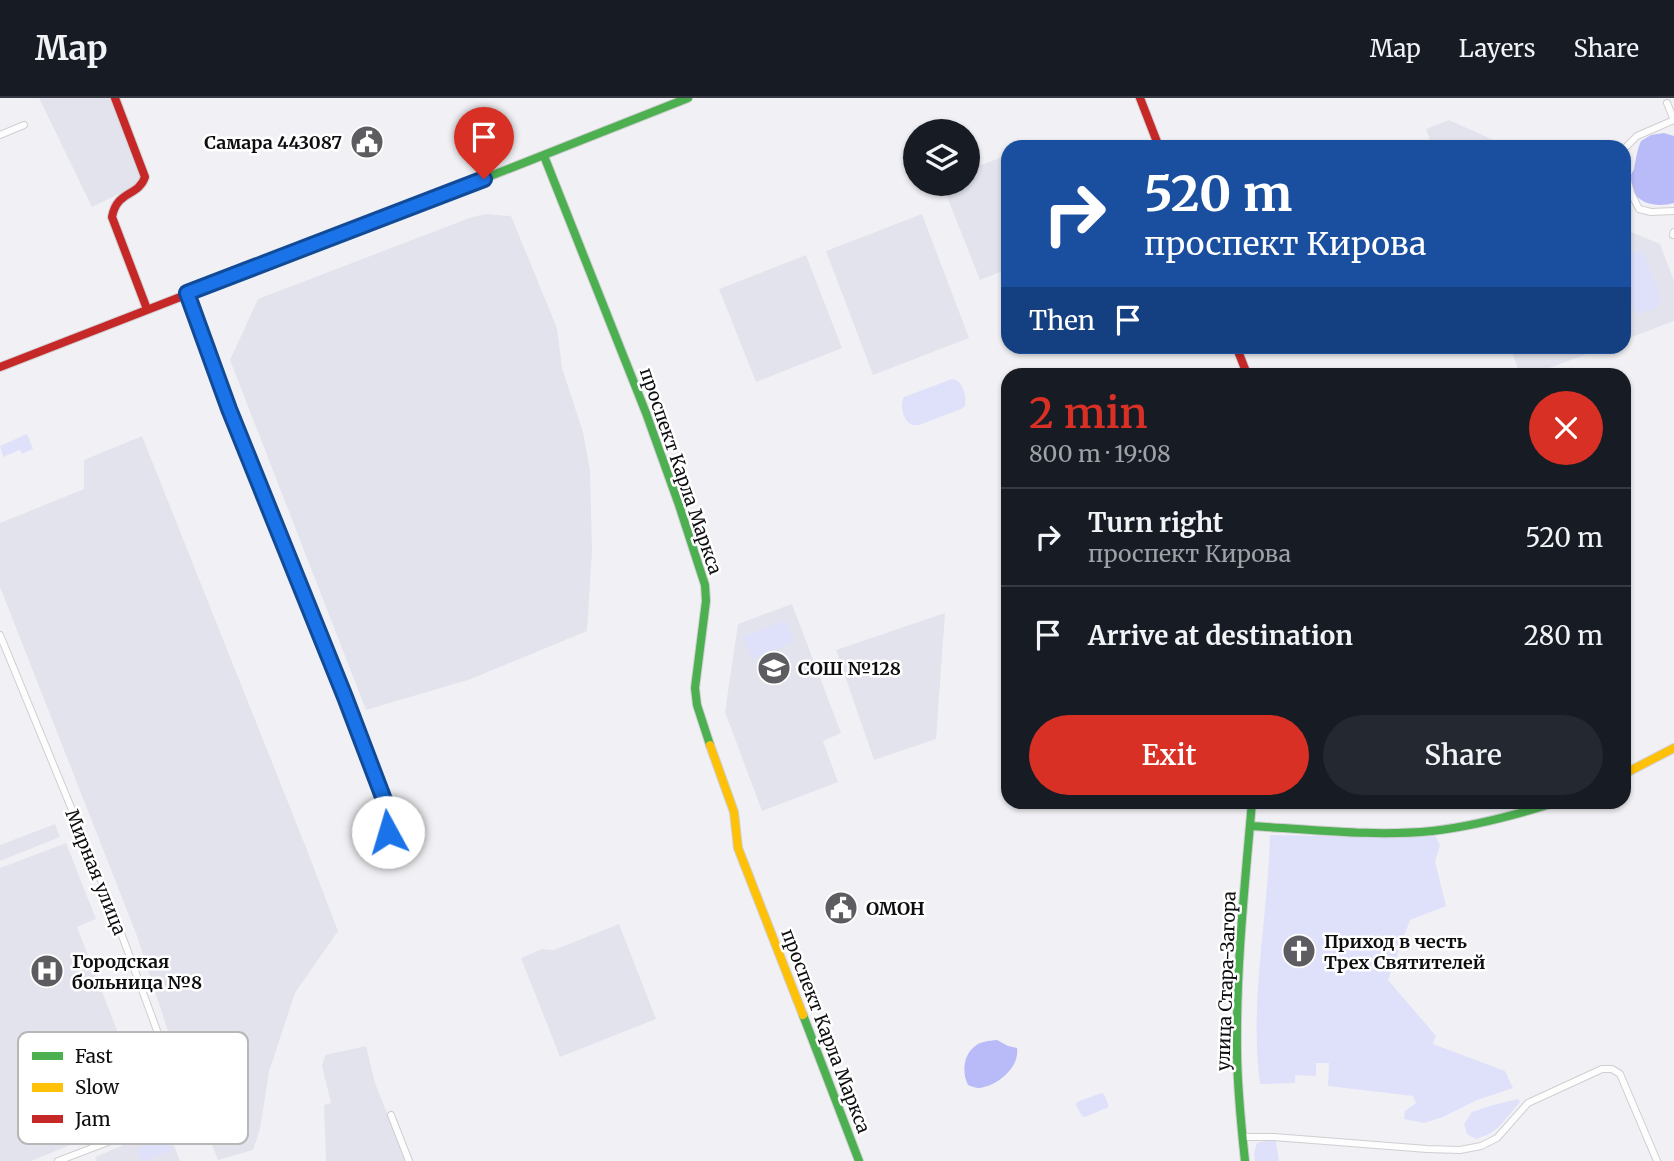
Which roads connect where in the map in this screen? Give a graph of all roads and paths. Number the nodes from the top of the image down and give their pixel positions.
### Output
1 (115, 98) edge
2 (688, 98) edge
3 (1140, 98) edge
4 (1667, 103) dead end
5 (1674, 120) edge
6 (24, 125) dead end
7 (0, 135) edge
8 (1156, 140) edge
9 (1631, 142) edge
10 (544, 156) junction
11 (1631, 192) edge
12 (1674, 211) edge
13 (187, 293) junction
14 (147, 309) junction
15 (0, 367) edge
16 (0, 635) edge
17 (1674, 748) edge
18 (1631, 770) edge
19 (1252, 809) edge
20 (1534, 809) edge
21 (1251, 826) junction
22 (377, 842) dead end
23 (158, 1032) edge
24 (391, 1115) dead end
25 (1242, 1138) junction
26 (103, 1144) edge
27 (58, 1161) edge
28 (409, 1161) edge
29 (859, 1161) edge
30 (1245, 1161) edge
31 (1657, 1161) edge

1 - 14 main road
2 - 10 main road
3 - 8 main road
4 - 5 street
5 - 9 street
6 - 7 street
10 - 13 main road
10 - 29 main road, проспект Карла Маркса
11 - 12 street
13 - 14 main road
13 - 22 street
14 - 15 main road
16 - 23 street, Мирная улица
17 - 18 main road
19 - 21 main road, улица Стара-Загора
20 - 21 main road
21 - 25 main road, улица Стара-Загора
24 - 28 street
25 - 30 main road, улица Стара-Загора
25 - 31 street
26 - 27 street, Мирная улица

